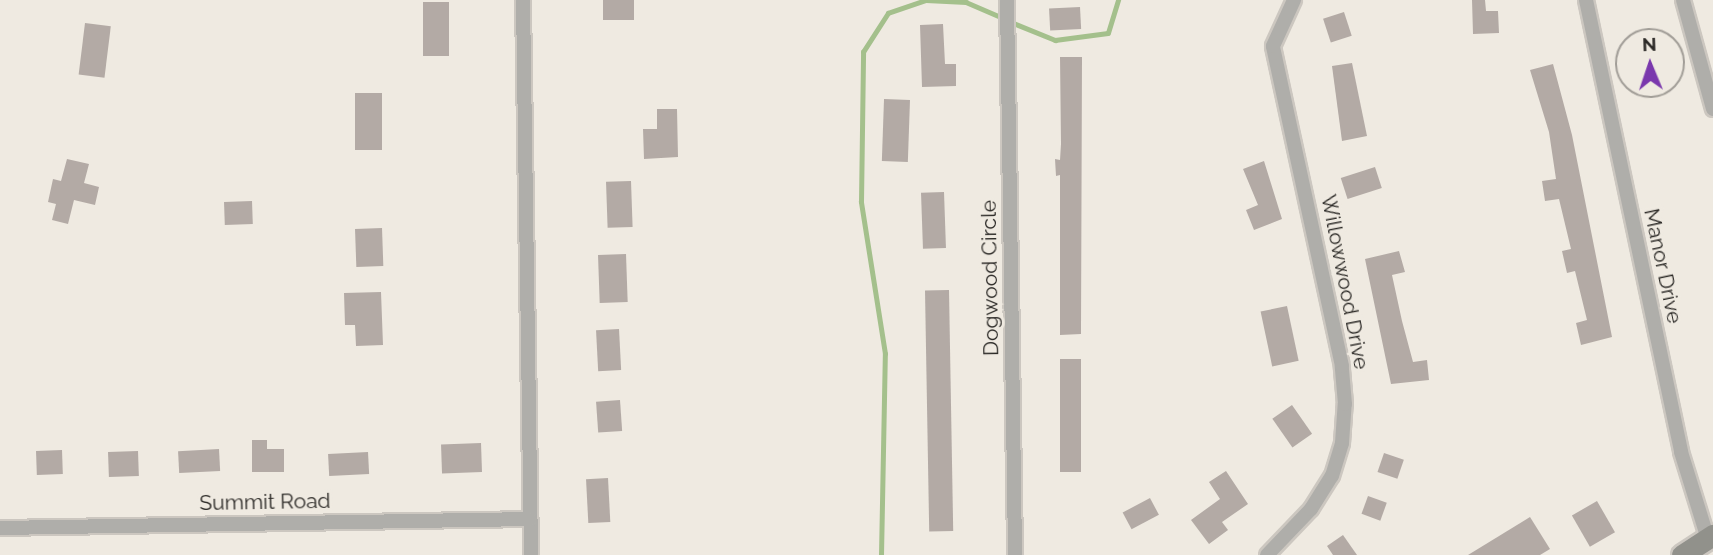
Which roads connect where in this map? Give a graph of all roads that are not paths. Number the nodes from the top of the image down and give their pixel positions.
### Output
1 (523, 0) edge
2 (1007, 0) edge
3 (1294, 0) edge
4 (1586, 0) edge
5 (1683, 0) edge
6 (1713, 109) edge
7 (530, 519) junction
8 (0, 528) edge
9 (1710, 537) edge
10 (531, 555) edge
11 (1015, 555) edge
12 (1267, 555) edge
13 (1682, 555) edge

1 - 7 street
2 - 11 street, Dogwood Circle
3 - 12 street, Willowwood Drive
4 - 9 street, Manor Drive
5 - 6 street
7 - 8 street, Summit Road
7 - 10 street
9 - 13 main road

